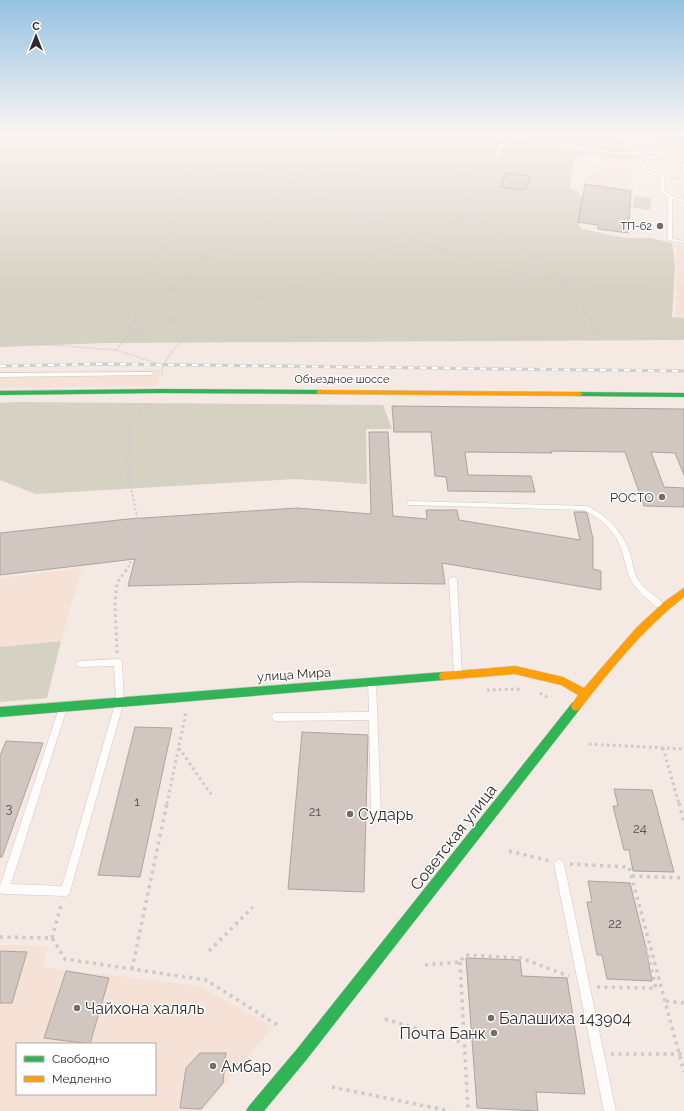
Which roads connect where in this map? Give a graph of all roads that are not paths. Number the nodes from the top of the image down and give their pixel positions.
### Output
1 (662, 186) edge
2 (670, 198) junction
3 (684, 201) edge
4 (684, 242) edge
5 (151, 374) dead end
6 (0, 376) edge
7 (0, 392) edge
8 (684, 395) edge
9 (410, 502) dead end
10 (453, 580) dead end
11 (684, 592) edge
12 (663, 607) junction
13 (447, 641) dead end
14 (456, 641) junction
15 (80, 664) dead end
16 (458, 675) junction
17 (372, 682) junction
18 (585, 694) junction
19 (120, 701) junction
20 (64, 706) junction
21 (0, 712) edge
22 (373, 716) junction
23 (276, 717) dead end
24 (376, 813) dead end
25 (559, 864) road end
26 (254, 1111) edge
27 (610, 1111) edge

1 - 2 lane
2 - 3 lane
2 - 4 lane
5 - 6 lane
7 - 8 main road, Объездное шоссе
9 - 12 lane
10 - 14 lane
11 - 12 main road, Советская улица
12 - 18 main road, Советская улица
13 - 14 lane
14 - 16 lane
15 - 19 lane
16 - 17 main road, улица Мира
16 - 18 main road, улица Мира
17 - 19 main road, улица Мира
17 - 22 lane
18 - 26 main road, Советская улица
19 - 20 main road, улица Мира
19 - 20 lane
20 - 21 main road, улица Мира
22 - 23 lane
22 - 24 lane
25 - 27 lane

